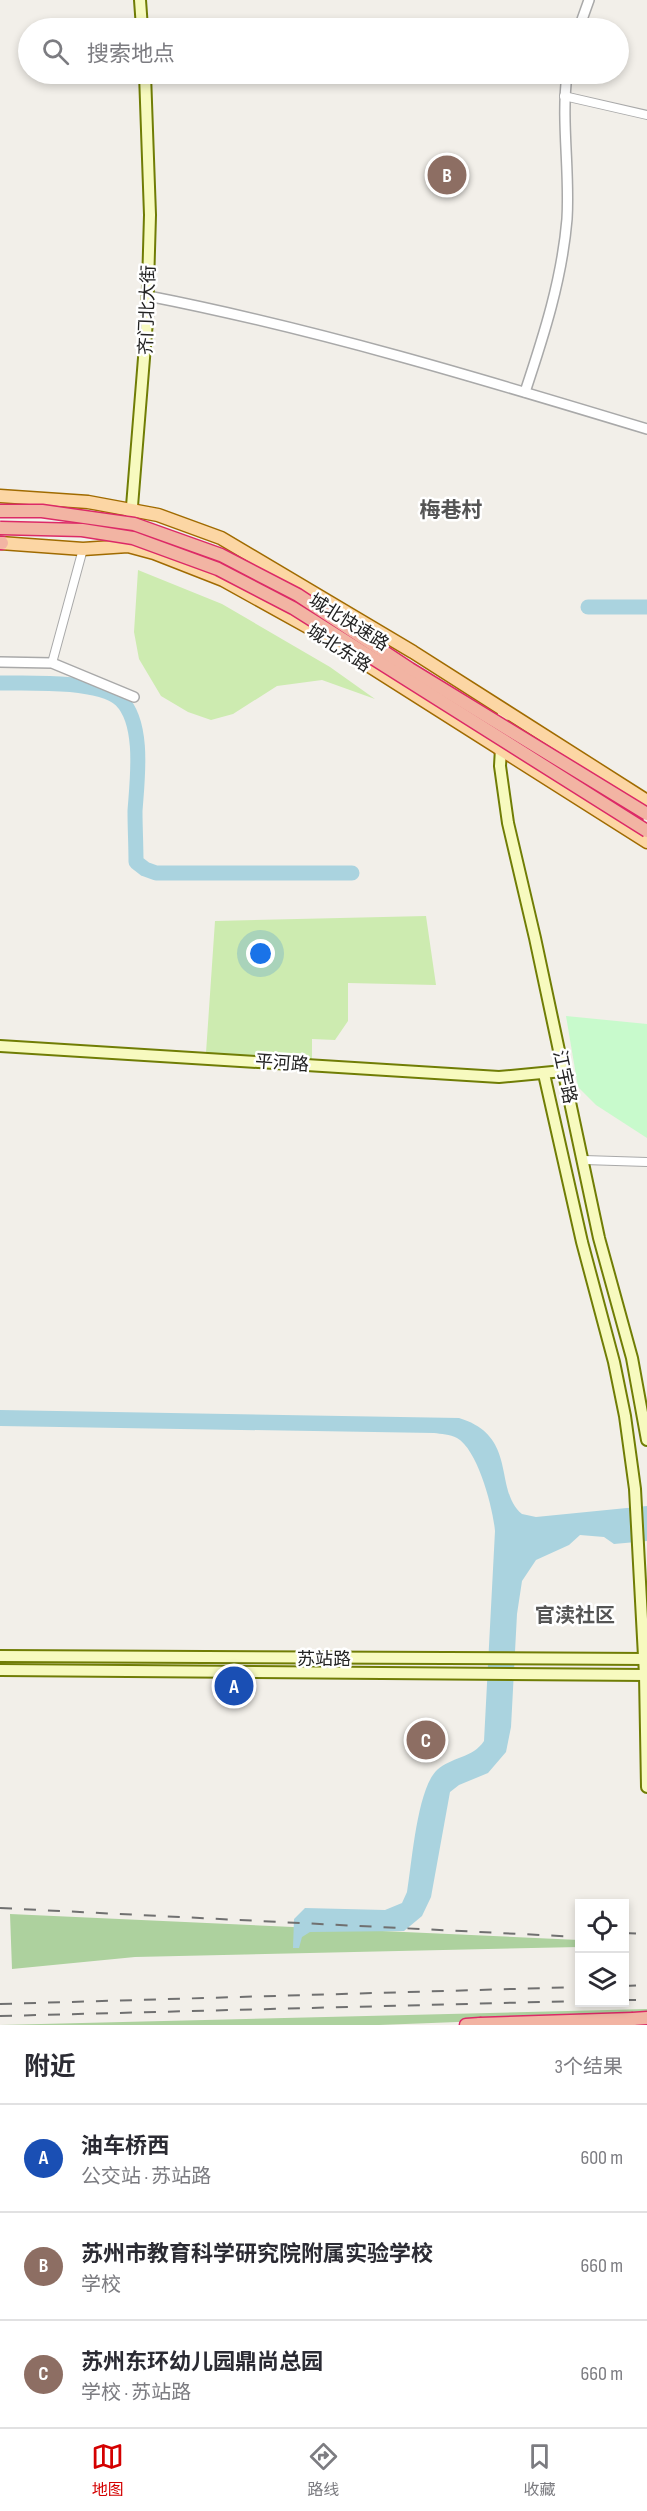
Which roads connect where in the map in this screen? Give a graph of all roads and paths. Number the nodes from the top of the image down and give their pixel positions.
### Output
1 (140, 0) edge
2 (589, 0) edge
3 (141, 18) edge
4 (583, 18) edge
5 (145, 84) edge
6 (566, 84) edge
7 (564, 96) junction
8 (647, 115) edge
9 (148, 296) junction
10 (525, 392) junction
11 (647, 429) edge
12 (0, 496) edge
13 (133, 510) junction
14 (0, 511) edge
15 (0, 528) edge
16 (1, 543) edge
17 (128, 546) junction
18 (82, 549) junction
19 (0, 663) edge
20 (52, 663) junction
21 (134, 698) dead end
22 (503, 712) junction
23 (502, 748) junction
24 (647, 801) edge
25 (647, 814) edge
26 (647, 831) edge
27 (647, 842) edge
28 (0, 1046) edge
29 (563, 1071) junction
30 (544, 1074) junction
31 (584, 1160) junction
32 (647, 1162) edge
33 (647, 1440) edge
34 (0, 1656) edge
35 (645, 1659) edge
36 (0, 1670) edge
37 (646, 1675) edge
38 (647, 1787) edge
39 (647, 2019) edge
40 (647, 2023) edge
41 (480, 2024) edge
42 (466, 2025) edge
43 (582, 2025) edge

1 - 3 main road
2 - 4 street
5 - 9 main road, 齐门北大街
6 - 7 street
7 - 8 street
7 - 10 street
9 - 10 street
9 - 13 main road, 齐门北大街
10 - 11 street
12 - 13 main road, 城北东路
13 - 17 main road, 齐门北大街
13 - 22 main road, 城北东路
14 - 25 highway, 城北快速路, bridge
15 - 26 highway, 城北快速路, bridge
16 - 18 main road, 城北东路
17 - 18 main road, 城北东路
17 - 23 main road, 城北东路
18 - 20 street
19 - 20 street
20 - 21 street
22 - 23 main road, 江宇路
22 - 24 main road, 城北东路
23 - 27 main road, 城北东路
23 - 29 main road, 江宇路
28 - 30 main road, 平河路
29 - 30 main road, 平河路
29 - 31 main road, 江宇路
30 - 35 main road, 江宇路
31 - 32 street
31 - 33 main road, 江宇路
34 - 35 main road, 苏站路
35 - 37 main road, 江宇路
36 - 37 main road, 苏站路
37 - 38 main road, 江宇路
39 - 41 highway, bridge
40 - 43 main road
41 - 42 highway

